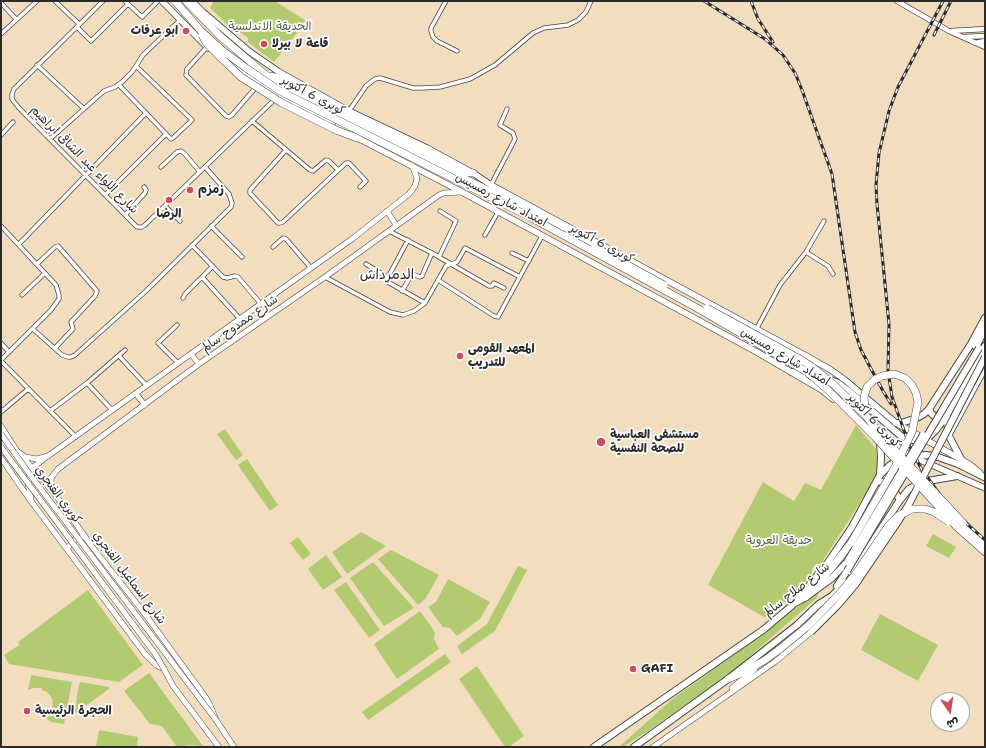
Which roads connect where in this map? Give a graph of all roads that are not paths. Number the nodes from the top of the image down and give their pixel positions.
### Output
1 (37, 1) edge
2 (55, 1) edge
3 (104, 1) edge
4 (158, 1) edge
5 (162, 1) edge
6 (175, 1) edge
7 (186, 1) edge
8 (192, 1) edge
9 (446, 1) edge
10 (591, 1) edge
11 (897, 1) edge
12 (1, 3) edge
13 (127, 3) edge
14 (16, 20) junction
15 (180, 20) junction
16 (78, 26) junction
17 (985, 29) edge
18 (201, 31) junction
19 (949, 31) junction
20 (1, 34) edge
21 (985, 36) edge
22 (961, 37) junction
23 (985, 41) edge
24 (975, 43) junction
25 (207, 47) junction
26 (985, 47) edge
27 (458, 51) dead end
28 (37, 65) junction
29 (136, 66) junction
30 (267, 76) junction
31 (259, 84) junction
32 (119, 85) junction
33 (279, 96) junction
34 (83, 108) junction
35 (507, 109) dead end
36 (349, 111) junction
37 (146, 113) junction
38 (252, 121) junction
39 (13, 122) dead end
40 (166, 134) junction
41 (1, 135) edge
42 (357, 138) junction
43 (50, 139) junction
44 (286, 150) junction
45 (412, 165) junction
46 (161, 167) dead end
47 (205, 167) junction
48 (338, 170) junction
49 (200, 172) junction
50 (473, 173) junction
51 (86, 176) junction
52 (491, 185) junction
53 (144, 187) dead end
54 (360, 187) dead end
55 (462, 192) junction
56 (105, 195) junction
57 (165, 206) junction
58 (387, 211) junction
59 (440, 211) dead end
60 (498, 212) junction
61 (124, 215) junction
62 (180, 221) dead end
63 (824, 221) dead end
64 (396, 225) junction
65 (1, 226) edge
66 (212, 226) junction
67 (388, 230) junction
68 (485, 235) dead end
69 (542, 236) junction
70 (408, 240) junction
71 (19, 244) junction
72 (192, 245) junction
73 (273, 247) dead end
74 (806, 252) junction
75 (432, 253) junction
76 (512, 253) dead end
77 (242, 257) dead end
78 (439, 257) junction
79 (529, 261) junction
80 (37, 264) junction
81 (366, 264) dead end
82 (451, 264) junction
83 (638, 265) junction
84 (212, 266) junction
85 (311, 268) junction
86 (46, 273) junction
87 (833, 274) dead end
88 (202, 277) junction
89 (325, 277) junction
90 (387, 277) junction
91 (520, 277) junction
92 (625, 279) junction
93 (438, 280) junction
94 (504, 288) dead end
95 (402, 291) junction
96 (22, 295) dead end
97 (183, 298) dead end
98 (425, 303) junction
99 (261, 304) junction
100 (730, 314) junction
101 (985, 318) edge
102 (240, 320) junction
103 (177, 325) dead end
104 (33, 328) junction
105 (757, 328) junction
106 (985, 329) edge
107 (719, 331) junction
108 (985, 339) edge
109 (1, 344) edge
110 (980, 347) edge
111 (55, 348) junction
112 (125, 350) dead end
113 (10, 352) junction
114 (191, 354) junction
115 (119, 356) junction
116 (985, 357) edge
117 (1, 361) edge
118 (178, 363) junction
119 (199, 364) junction
120 (985, 370) edge
121 (792, 372) junction
122 (87, 383) junction
123 (147, 386) junction
124 (28, 389) junction
125 (136, 394) junction
126 (145, 405) junction
127 (929, 409) junction
128 (112, 410) junction
129 (50, 411) junction
130 (1, 412) edge
131 (947, 415) junction
132 (866, 416) junction
133 (896, 423) junction
134 (1, 426) edge
135 (878, 432) junction
136 (1, 434) edge
137 (950, 436) junction
138 (76, 437) junction
139 (924, 440) junction
140 (1, 447) edge
141 (17, 451) junction
142 (48, 456) junction
143 (911, 456) junction
144 (1, 458) edge
145 (962, 460) junction
146 (32, 468) junction
147 (880, 475) junction
148 (956, 476) junction
149 (984, 477) edge
150 (877, 481) junction
151 (985, 488) edge
152 (55, 494) junction
153 (900, 500) junction
154 (34, 504) junction
155 (77, 525) junction
156 (957, 527) junction
157 (85, 536) junction
158 (58, 537) junction
159 (985, 544) edge
160 (67, 549) junction
161 (985, 552) edge
162 (806, 597) junction
163 (827, 600) junction
164 (795, 603) junction
165 (811, 632) joint
166 (765, 660) junction
167 (164, 669) junction
168 (728, 679) junction
169 (724, 698) junction
170 (216, 720) junction
171 (219, 747) edge
172 (234, 747) edge
173 (594, 747) edge
174 (634, 747) edge
175 (653, 747) edge

1 - 14 street
2 - 16 street
3 - 16 street, شارع اللواء عبد الشافى ابراهيم
4 - 13 street
5 - 15 main road, امتداد شارع رمسيس
6 - 18 highway, كوبرى 6 أكتوبر, bridge
7 - 30 highway, كوبرى 6 أكتوبر
8 - 36 main road, امتداد شارع رمسيس
9 - 27 street
10 - 36 street
11 - 19 street
12 - 14 street
13 - 16 street
14 - 20 street
15 - 25 main road, امتداد شارع رمسيس
15 - 29 street
16 - 28 street, شارع اللواء عبد الشافى ابراهيم
17 - 19 street
18 - 42 highway, bridge
18 - 156 highway, كوبرى 6 أكتوبر, bridge
19 - 22 street
21 - 22 street
22 - 24 street
23 - 24 street
24 - 26 street
25 - 31 main road, امتداد شارع رمسيس
25 - 31 street
28 - 34 street
28 - 43 street, شارع اللواء عبد الشافى ابراهيم
29 - 32 street
29 - 40 street
30 - 50 highway
30 - 132 highway, كوبرى 6 أكتوبر, bridge
31 - 33 main road, امتداد شارع رمسيس
32 - 34 street
32 - 37 street
33 - 38 street, شارع اللواء عبد الشافى ابراهيم
33 - 42 main road, امتداد شارع رمسيس
34 - 43 street
35 - 52 street
36 - 50 main road, امتداد شارع رمسيس
37 - 40 street
37 - 51 street
38 - 44 street
38 - 47 street, شارع اللواء عبد الشافى ابراهيم
39 - 41 street
40 - 56 street
42 - 45 main road, امتداد شارع رمسيس
43 - 51 street, شارع اللواء عبد الشافى ابراهيم
44 - 48 street
44 - 48 street
45 - 55 main road, امتداد شارع رمسيس
45 - 58 main road, شارع ممدوح سالم
46 - 49 street
47 - 49 street, شارع اللواء عبد الشافى ابراهيم
47 - 66 street
48 - 54 street
49 - 57 street, شارع اللواء عبد الشافى ابراهيم
50 - 52 main road, امتداد شارع رمسيس
51 - 56 street, شارع اللواء عبد الشافى ابراهيم
51 - 71 street
52 - 83 main road, امتداد شارع رمسيس
53 - 61 street
55 - 60 main road, امتداد شارع رمسيس
55 - 64 main road, شارع ممدوح سالم
56 - 61 street, شارع اللواء عبد الشافى ابراهيم
57 - 61 street, شارع اللواء عبد الشافى ابراهيم
57 - 62 street
58 - 64 main road
58 - 85 main road, شارع ممدوح سالم
59 - 78 street
60 - 68 street
60 - 69 main road, امتداد شارع رمسيس
63 - 74 street
64 - 67 main road, شارع ممدوح سالم
65 - 71 street
66 - 72 street
66 - 77 street
67 - 70 street
67 - 89 main road, شارع ممدوح سالم
69 - 79 street
69 - 92 main road, امتداد شارع رمسيس
70 - 75 street
70 - 90 street
71 - 80 street
72 - 84 street
72 - 111 street
73 - 85 street
74 - 87 street
74 - 105 street
75 - 78 street
75 - 95 street
76 - 79 street
78 - 82 street
79 - 91 street
80 - 86 street
80 - 111 street
81 - 90 street
82 - 91 street
82 - 93 street
82 - 94 street
83 - 92 main road
83 - 100 main road, امتداد شارع رمسيس
84 - 88 street
84 - 99 street
85 - 99 main road, شارع ممدوح سالم
86 - 96 street
86 - 104 street
88 - 97 street
88 - 102 street
89 - 98 street
89 - 119 main road, شارع ممدوح سالم
90 - 95 street
91 - 93 street
92 - 107 main road, امتداد شارع رمسيس
93 - 98 street
95 - 98 street
99 - 102 main road, شارع ممدوح سالم
100 - 105 main road, امتداد شارع رمسيس
100 - 107 main road
101 - 127 highway
102 - 114 main road, شارع ممدوح سالم
103 - 118 street
104 - 111 street
104 - 113 street
105 - 133 main road, امتداد شارع رمسيس
106 - 110 highway, شارع صلاح سالم
107 - 121 main road, امتداد شارع رمسيس
108 - 110 highway, شارع صلاح سالم
109 - 113 street
110 - 131 highway
110 - 162 highway, شارع صلاح سالم, bridge
110 - 163 highway, شارع صلاح سالم, bridge
112 - 115 street
113 - 117 street
114 - 118 main road, شارع ممدوح سالم
114 - 119 main road
115 - 122 street
115 - 123 street
116 - 165 highway, bridge
117 - 124 street
118 - 123 main road, شارع ممدوح سالم
119 - 126 main road, شارع ممدوح سالم
120 - 137 street
121 - 135 main road, امتداد شارع رمسيس
121 - 139 highway
122 - 128 street
122 - 129 street
123 - 125 main road, شارع ممدوح سالم
124 - 129 street
124 - 130 street
125 - 126 main road
125 - 128 main road, شارع ممدوح سالم
126 - 152 main road, شارع ممدوح سالم
127 - 131 highway
127 - 133 highway
128 - 138 main road, شارع ممدوح سالم
129 - 138 street
131 - 137 highway
131 - 139 highway
132 - 159 highway, كوبرى 6 أكتوبر, bridge
132 - 162 highway, bridge
133 - 139 main road, امتداد شارع رمسيس
134 - 141 main road, شارع اسماعيل الفنجري
135 - 143 main road, امتداد شارع رمسيس
135 - 147 highway
136 - 170 main road, كوبري الفنجري, bridge
137 - 145 highway
138 - 142 main road, شارع ممدوح سالم
139 - 145 main road, امتداد شارع رمسيس
140 - 167 main road, كوبري الفنجري, bridge
141 - 142 main road, شارع ممدوح سالم
141 - 146 main road, شارع اسماعيل الفنجري
142 - 146 main road
143 - 147 highway
143 - 148 main road, امتداد شارع رمسيس
143 - 149 highway
144 - 154 main road
145 - 149 main road, امتداد شارع رمسيس
146 - 152 main road, شارع اسماعيل الفنجري
146 - 154 main road
147 - 150 highway
148 - 151 main road, امتداد شارع رمسيس
148 - 153 highway
150 - 153 highway
150 - 164 highway
152 - 155 main road, شارع اسماعيل الفنجري
153 - 163 highway
154 - 158 main road
155 - 157 main road, شارع اسماعيل الفنجري
155 - 158 main road
156 - 161 highway, كوبرى 6 أكتوبر
156 - 166 highway, bridge
157 - 160 main road
157 - 170 main road, شارع اسماعيل الفنجري
158 - 160 main road
160 - 167 main road
162 - 164 highway, شارع صلاح سالم
163 - 168 highway, شارع صلاح سالم
164 - 173 highway, شارع صلاح سالم
165 - 169 main road
166 - 168 highway
166 - 169 main road
167 - 171 main road
168 - 174 highway, شارع صلاح سالم
169 - 175 main road
170 - 172 main road, شارع اسماعيل الفنجري

